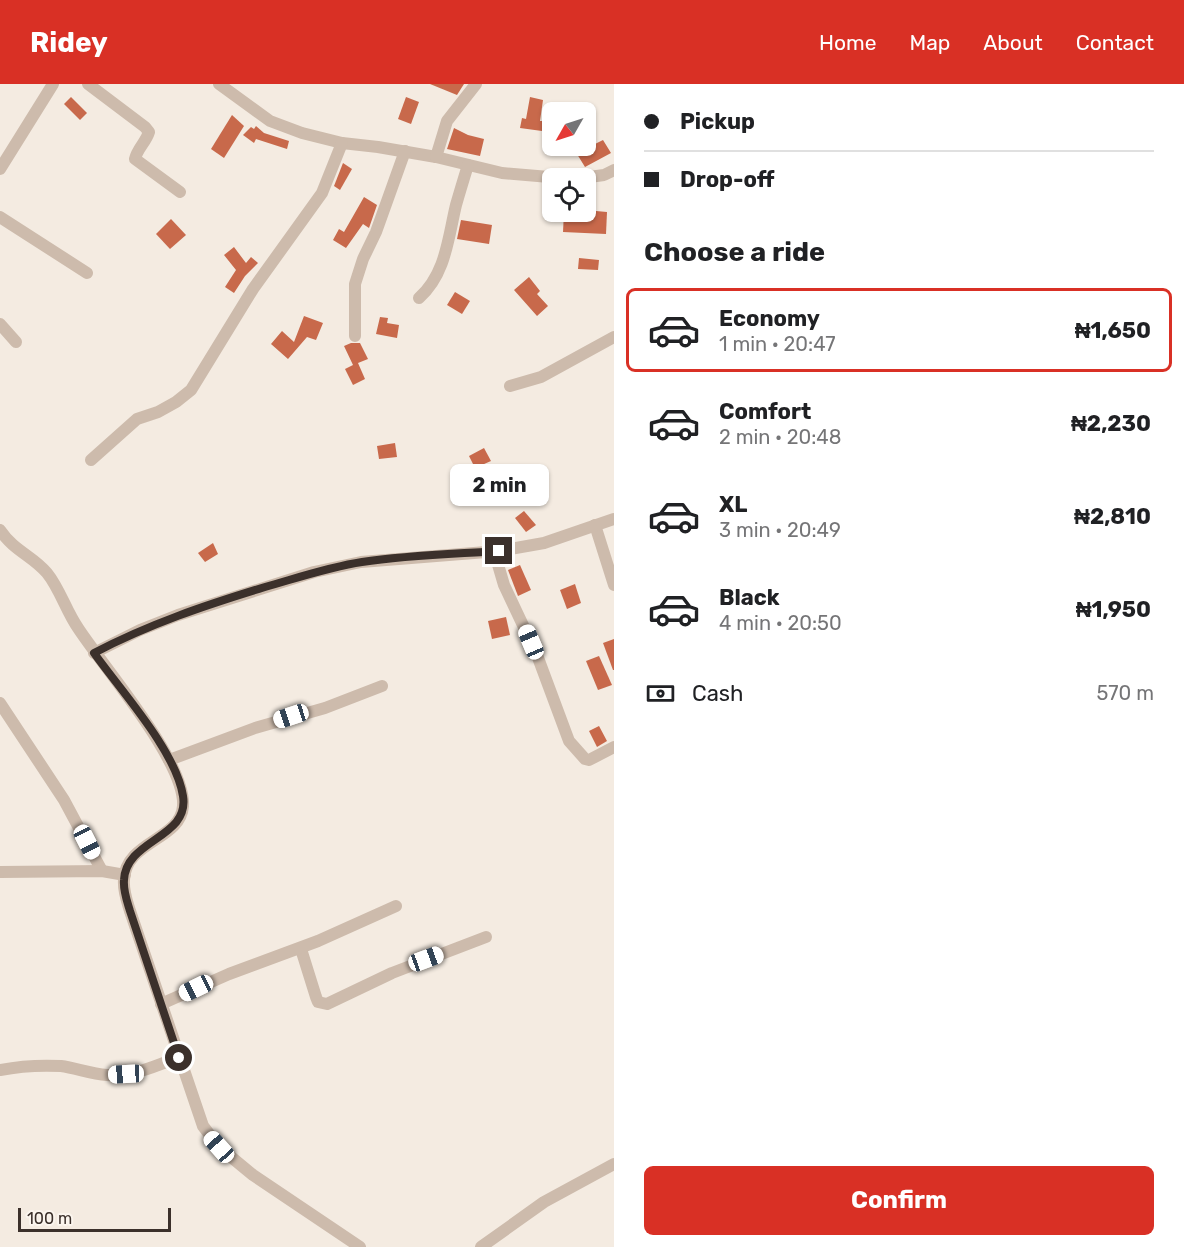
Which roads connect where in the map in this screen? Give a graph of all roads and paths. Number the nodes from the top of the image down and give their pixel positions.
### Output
1 (53, 84) edge
2 (88, 84) edge
3 (219, 84) edge
4 (476, 84) edge
5 (342, 143) junction
6 (405, 151) junction
7 (436, 157) junction
8 (468, 165) junction
9 (0, 169) edge
10 (614, 170) edge
11 (542, 176) edge
12 (596, 176) edge
13 (180, 192) dead end
14 (0, 217) edge
15 (87, 273) dead end
16 (419, 298) dead end
17 (0, 324) edge
18 (355, 336) dead end
19 (614, 337) edge
20 (16, 342) dead end
21 (510, 386) dead end
22 (91, 460) dead end
23 (614, 519) edge
24 (595, 525) junction
25 (0, 530) edge
26 (494, 551) junction
27 (614, 585) edge
28 (94, 653) junction
29 (382, 686) dead end
30 (0, 704) edge
31 (614, 747) edge
32 (169, 760) junction
33 (102, 871) junction
34 (0, 872) edge
35 (125, 875) junction
36 (396, 906) dead end
37 (486, 937) dead end
38 (301, 949) junction
39 (161, 1005) junction
40 (179, 1058) junction
41 (0, 1070) edge
42 (614, 1164) edge
43 (360, 1247) edge
44 (481, 1247) edge

1 - 9 street
2 - 13 street
3 - 5 street
4 - 7 street
5 - 6 street
5 - 22 street
6 - 7 street
6 - 18 street
7 - 8 street
8 - 11 street
8 - 16 street
10 - 12 street
14 - 15 street
17 - 20 street
19 - 21 street
23 - 24 street
24 - 26 street
24 - 27 street
25 - 28 street
26 - 28 street
26 - 31 street
28 - 32 street
29 - 32 street
30 - 33 street
32 - 35 street
33 - 34 street
33 - 35 street
35 - 39 street
36 - 38 street
37 - 38 street
38 - 39 street
39 - 40 street
40 - 41 street
40 - 43 street
42 - 44 street

